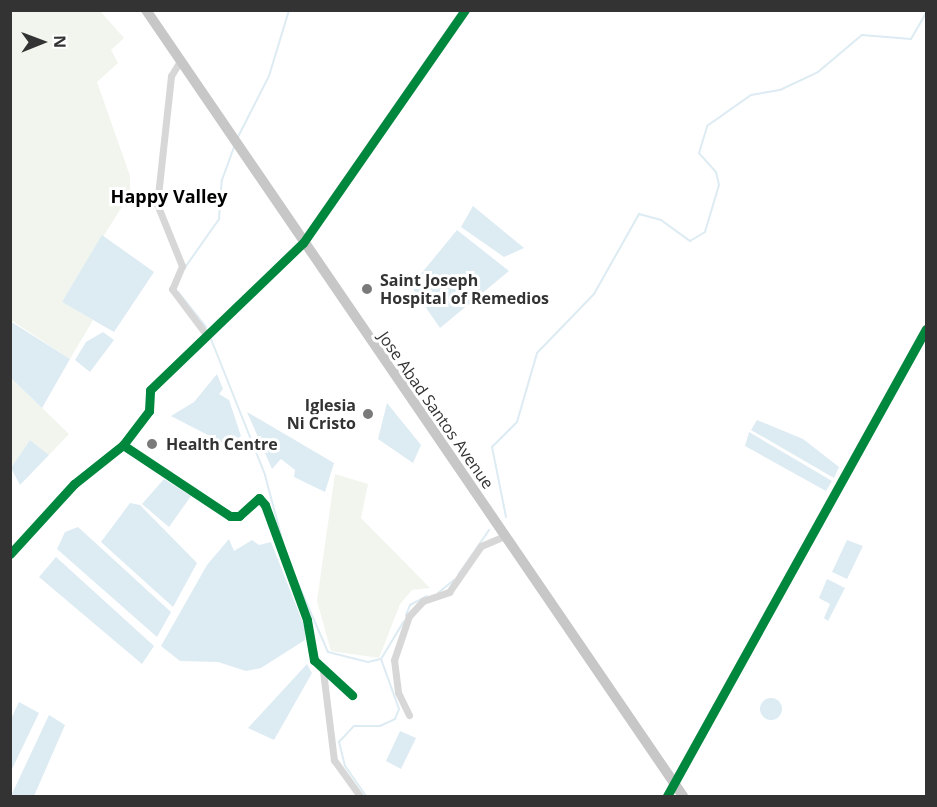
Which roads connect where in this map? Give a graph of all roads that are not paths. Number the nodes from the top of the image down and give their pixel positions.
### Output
1 (146, 10) edge
2 (465, 10) edge
3 (180, 61) junction
4 (303, 243) junction
5 (927, 329) edge
6 (204, 333) junction
7 (123, 444) junction
8 (504, 536) junction
9 (10, 554) edge
10 (323, 671) junction
11 (352, 695) dead end
12 (409, 715) dead end
13 (673, 783) junction
14 (360, 796) edge
15 (667, 796) edge
16 (682, 796) edge

1 - 3 highway, Jose Abad Santos Avenue
2 - 4 street
3 - 4 highway, Jose Abad Santos Avenue
3 - 6 street
4 - 6 street
4 - 8 highway, Jose Abad Santos Avenue
5 - 13 street
6 - 7 street
7 - 9 street
7 - 10 street
8 - 12 street
8 - 13 highway, Jose Abad Santos Avenue
10 - 11 street
10 - 14 street
13 - 15 street
13 - 16 highway, Jose Abad Santos Avenue

